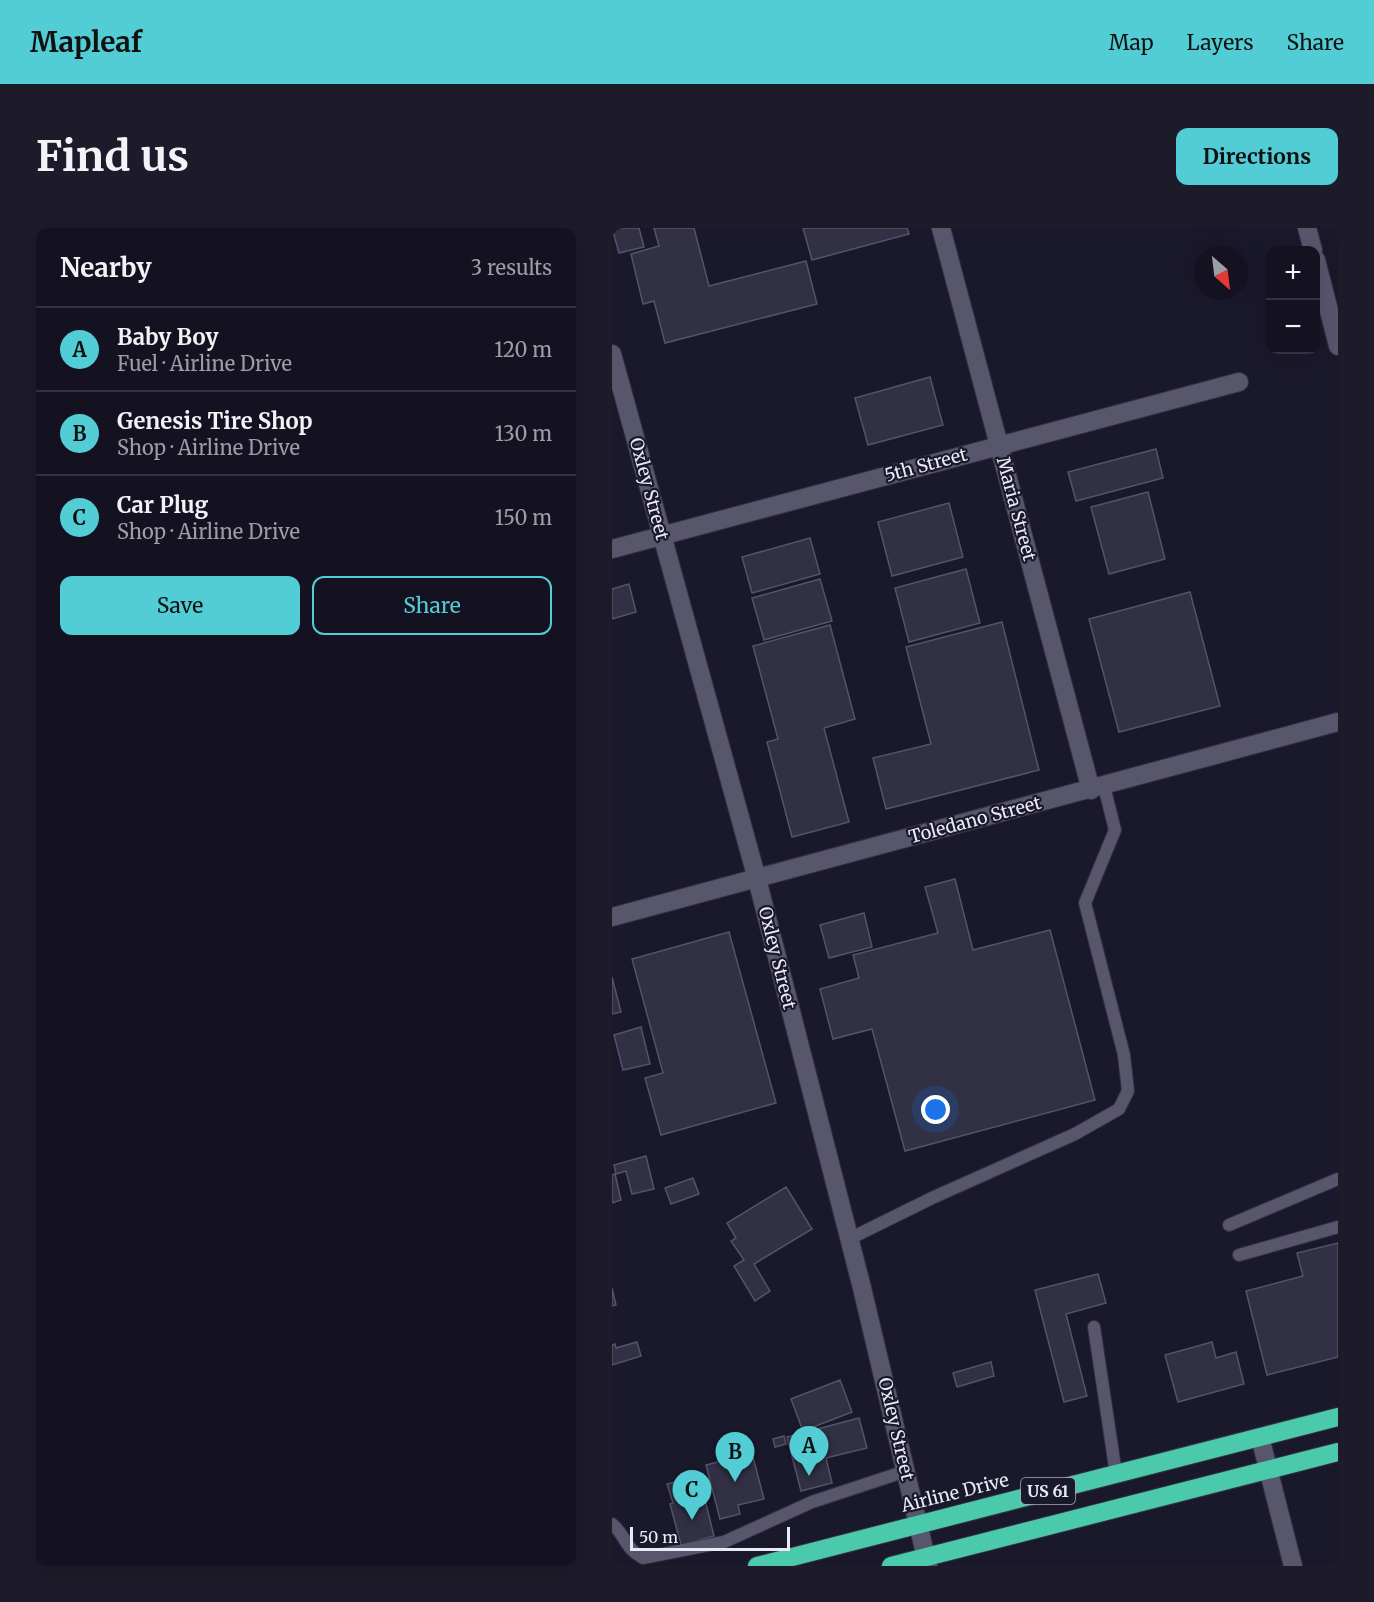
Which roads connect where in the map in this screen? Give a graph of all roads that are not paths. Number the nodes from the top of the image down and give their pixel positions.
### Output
1 (941, 228) edge
2 (1307, 228) edge
3 (1312, 246) edge
4 (1320, 276) edge
5 (1338, 346) edge
6 (612, 354) edge
7 (1239, 382) dead end
8 (999, 446) junction
9 (662, 536) junction
10 (612, 549) edge
11 (1338, 722) edge
12 (1097, 788) junction
13 (757, 879) junction
14 (612, 917) edge
15 (1338, 1179) edge
16 (1229, 1225) dead end
17 (1338, 1227) edge
18 (849, 1239) junction
19 (1239, 1256) dead end
20 (1094, 1327) dead end
21 (1338, 1417) edge
22 (1260, 1437) junction
23 (1338, 1452) edge
24 (1268, 1470) junction
25 (906, 1471) junction
26 (1116, 1474) junction
27 (612, 1524) edge
28 (918, 1524) junction
29 (655, 1561) edge
30 (926, 1561) edge
31 (758, 1566) edge
32 (891, 1566) edge
33 (1293, 1566) edge

1 - 8 street, Maria Street
2 - 3 street
4 - 5 street
6 - 9 street, Oxley Street
7 - 8 street, 5th Street
8 - 9 street, 5th Street
8 - 12 street, Maria Street
9 - 10 street, 5th Street
9 - 13 street, Oxley Street
11 - 12 street, Toledano Street
12 - 13 street, Toledano Street
12 - 18 lane
13 - 14 street, Toledano Street
13 - 18 street, Oxley Street
15 - 16 lane
17 - 19 lane
18 - 25 street, Oxley Street
20 - 26 lane
21 - 22 highway, Airline Drive / US 61
22 - 24 street
22 - 26 highway, Airline Drive / US 61
23 - 24 highway, US 61
24 - 30 highway, US 61
24 - 33 street
25 - 28 street, Oxley Street
25 - 29 lane
26 - 28 highway, Airline Drive / US 61
27 - 29 lane
28 - 30 street, Oxley Street
28 - 31 highway, Airline Drive / US 61
30 - 32 highway, US 61

